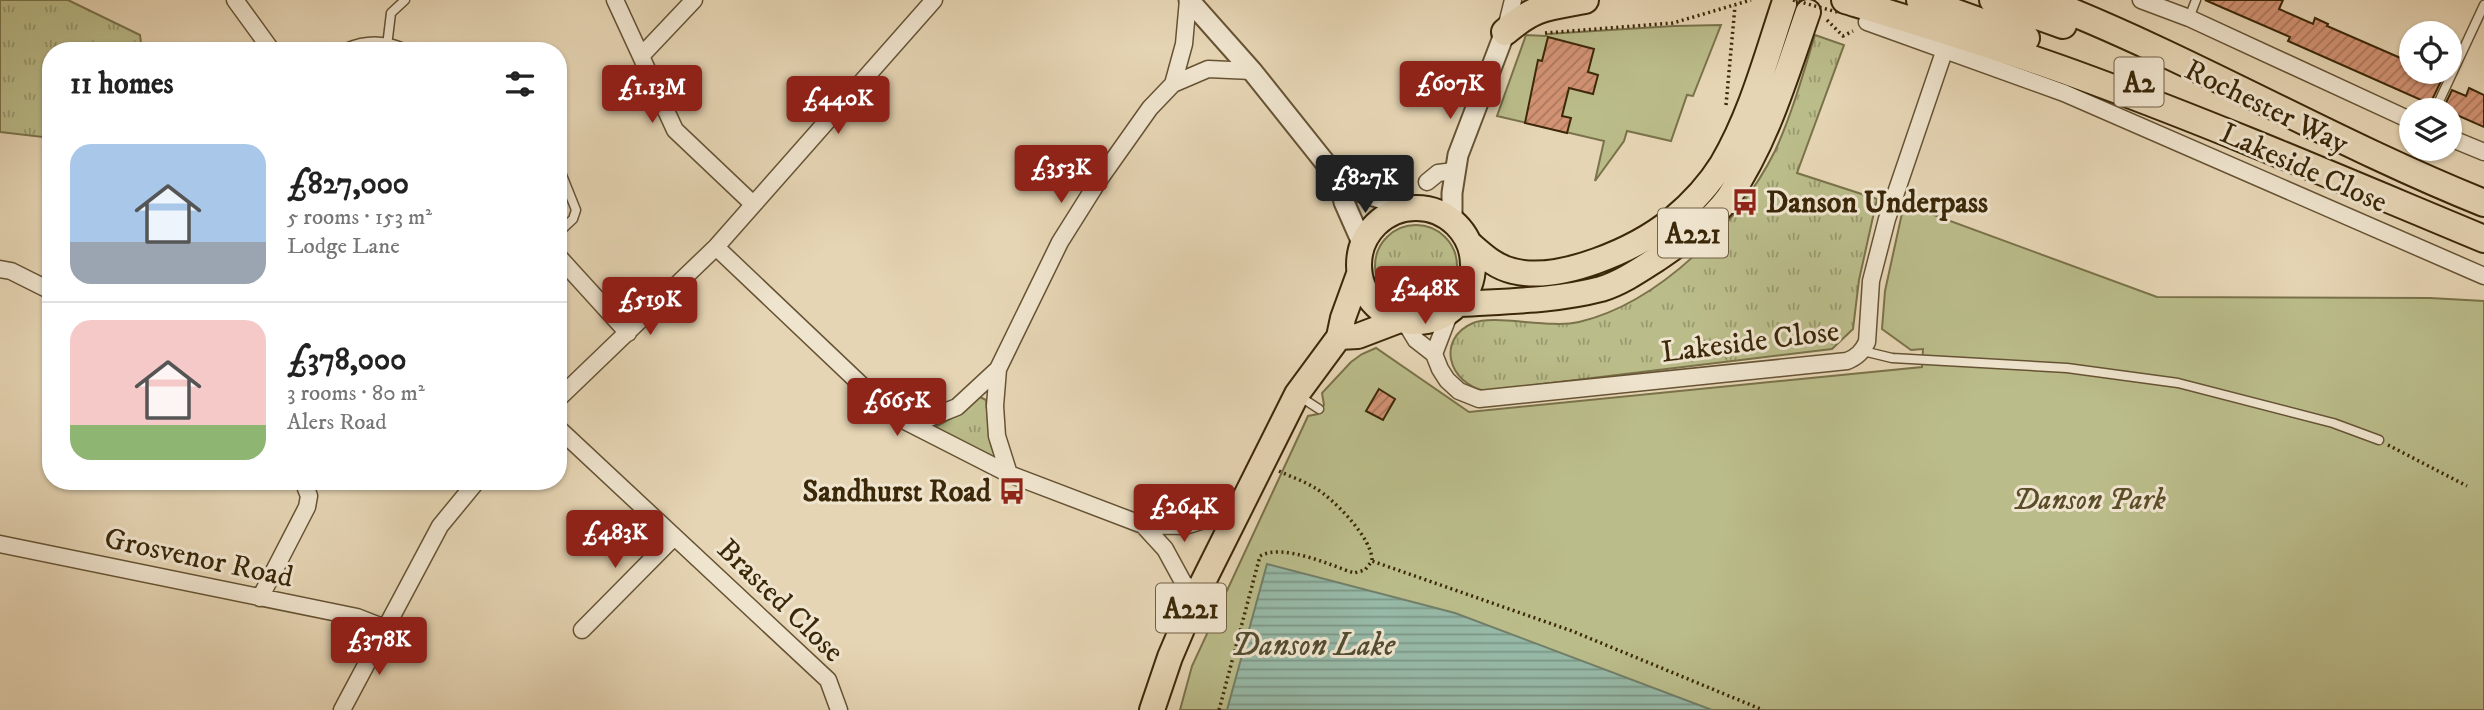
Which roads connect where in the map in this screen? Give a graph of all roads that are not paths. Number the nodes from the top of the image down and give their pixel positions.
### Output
1 (234, 0) edge
2 (405, 0) edge
3 (615, 0) edge
4 (695, 0) edge
5 (934, 0) edge
6 (1188, 0) edge
7 (1513, 0) edge
8 (1585, 0) edge
9 (1920, 0) edge
10 (1993, 0) edge
11 (2042, 0) edge
12 (2141, 0) edge
13 (2196, 0) edge
14 (1795, 5) edge
15 (2484, 5) edge
16 (1841, 6) edge
17 (2189, 18) junction
18 (1867, 22) road end
19 (1505, 32) junction
20 (265, 42) edge
21 (393, 42) edge
22 (1945, 49) junction
23 (641, 56) junction
24 (1252, 71) junction
25 (1173, 84) junction
26 (2441, 98) edge
27 (2276, 108) junction
28 (2399, 115) edge
29 (2462, 143) edge
30 (2484, 152) edge
31 (1454, 171) junction
32 (1339, 180) junction
33 (1427, 182) dead end
34 (2350, 183) junction
35 (567, 187) edge
36 (2484, 203) edge
37 (753, 204) junction
38 (1411, 208) junction
39 (1452, 220) junction
40 (567, 225) edge
41 (2484, 239) edge
42 (1469, 243) junction
43 (1363, 245) junction
44 (716, 247) junction
45 (567, 266) edge
46 (0, 270) edge
47 (1359, 274) junction
48 (2482, 281) edge
49 (42, 286) edge
50 (1454, 308) junction
51 (1403, 321) junction
52 (628, 333) junction
53 (1339, 337) junction
54 (1863, 351) junction
55 (1434, 354) junction
56 (998, 369) junction
57 (567, 390) edge
58 (1297, 394) junction
59 (1319, 409) dead end
60 (907, 422) junction
61 (567, 436) edge
62 (2379, 440) road end
63 (1009, 474) junction
64 (307, 490) edge
65 (470, 490) edge
66 (1239, 509) junction
67 (1143, 524) junction
68 (674, 537) junction
69 (0, 544) edge
70 (1196, 596) junction
71 (260, 598) junction
72 (385, 628) junction
73 (582, 630) dead end
74 (342, 710) edge
75 (839, 710) edge
76 (1152, 710) edge

1 - 20 street
2 - 21 lane
3 - 23 street
4 - 23 street
5 - 37 street
6 - 24 street
6 - 25 street
7 - 19 street
8 - 19 highway
9 - 34 highway, Rochester Way / A2
10 - 27 highway, Rochester Way / A2
11 - 27 highway
12 - 17 street
13 - 17 lane
14 - 42 main road, A221
14 - 50 main road, A221
15 - 26 lane
16 - 34 highway
17 - 28 street
18 - 22 street, Lakeside Close
19 - 31 street
22 - 48 street, Lakeside Close
22 - 54 street, Lakeside Close
23 - 37 street
24 - 25 street
24 - 32 street
25 - 56 street
27 - 36 highway, A2
29 - 30 street
31 - 33 street
31 - 39 street
32 - 38 street
32 - 43 street
34 - 41 highway, A2
35 - 40 lane
37 - 44 street
38 - 39 main road
38 - 43 main road
39 - 42 main road
42 - 50 main road
43 - 47 main road
44 - 52 street
44 - 60 street
45 - 52 street
46 - 49 street
47 - 51 main road
47 - 53 main road, A221
50 - 51 main road
50 - 55 street
51 - 53 main road
51 - 55 street, Lakeside Close
52 - 57 street
53 - 58 main road, A221
54 - 55 street, Lakeside Close
54 - 62 lane
56 - 60 street
56 - 63 street
58 - 59 lane
58 - 66 main road, A221
60 - 63 street
61 - 68 street, Brasted Close
63 - 67 street
64 - 71 street
65 - 72 street
66 - 67 street
66 - 70 main road, A221
67 - 70 street
68 - 73 street, Brasted Close
68 - 75 street, Brasted Close
69 - 71 street, Grosvenor Road
70 - 76 main road, A221
71 - 72 street, Grosvenor Road
72 - 74 street

